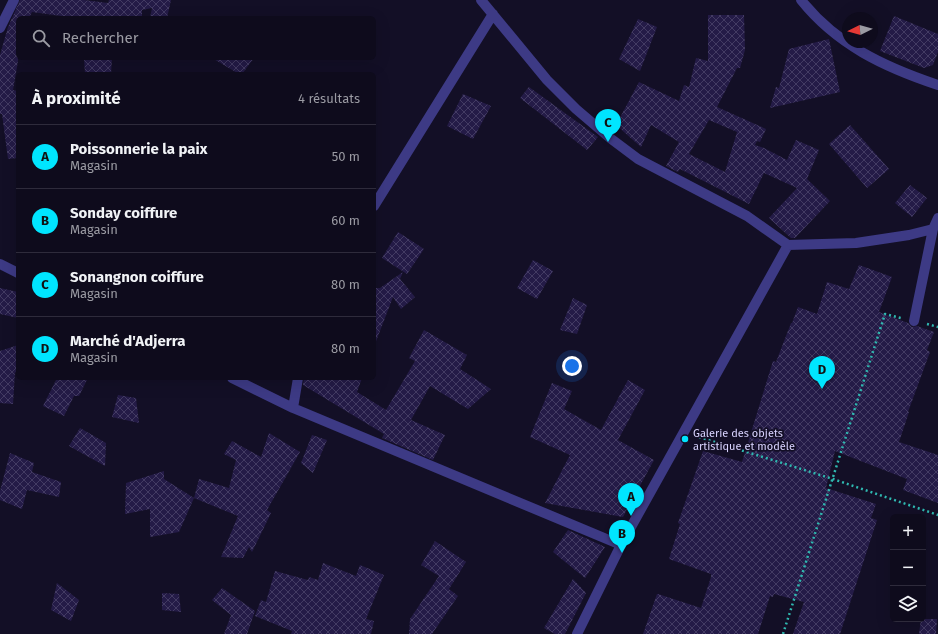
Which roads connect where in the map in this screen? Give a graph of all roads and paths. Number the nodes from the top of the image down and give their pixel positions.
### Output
1 (14, 0) edge
2 (481, 0) edge
3 (801, 0) edge
4 (493, 14) junction
5 (0, 28) edge
6 (938, 85) edge
7 (376, 203) edge
8 (938, 218) edge
9 (933, 229) junction
10 (788, 245) junction
11 (0, 264) edge
12 (16, 272) edge
13 (914, 321) junction
14 (938, 327) edge
15 (236, 380) edge
16 (298, 380) edge
17 (292, 408) junction
18 (683, 432) junction
19 (833, 479) junction
20 (938, 515) edge
21 (621, 545) junction
22 (577, 634) edge
23 (783, 634) edge

1 - 5 street
2 - 4 street
3 - 6 street
4 - 7 street
4 - 10 street
8 - 9 street
9 - 10 street
9 - 13 street
10 - 18 street
11 - 12 street
13 - 14 path
13 - 19 path
15 - 17 street
16 - 17 street
17 - 21 street
18 - 19 path
18 - 21 street
19 - 20 path
19 - 23 path
21 - 22 street

